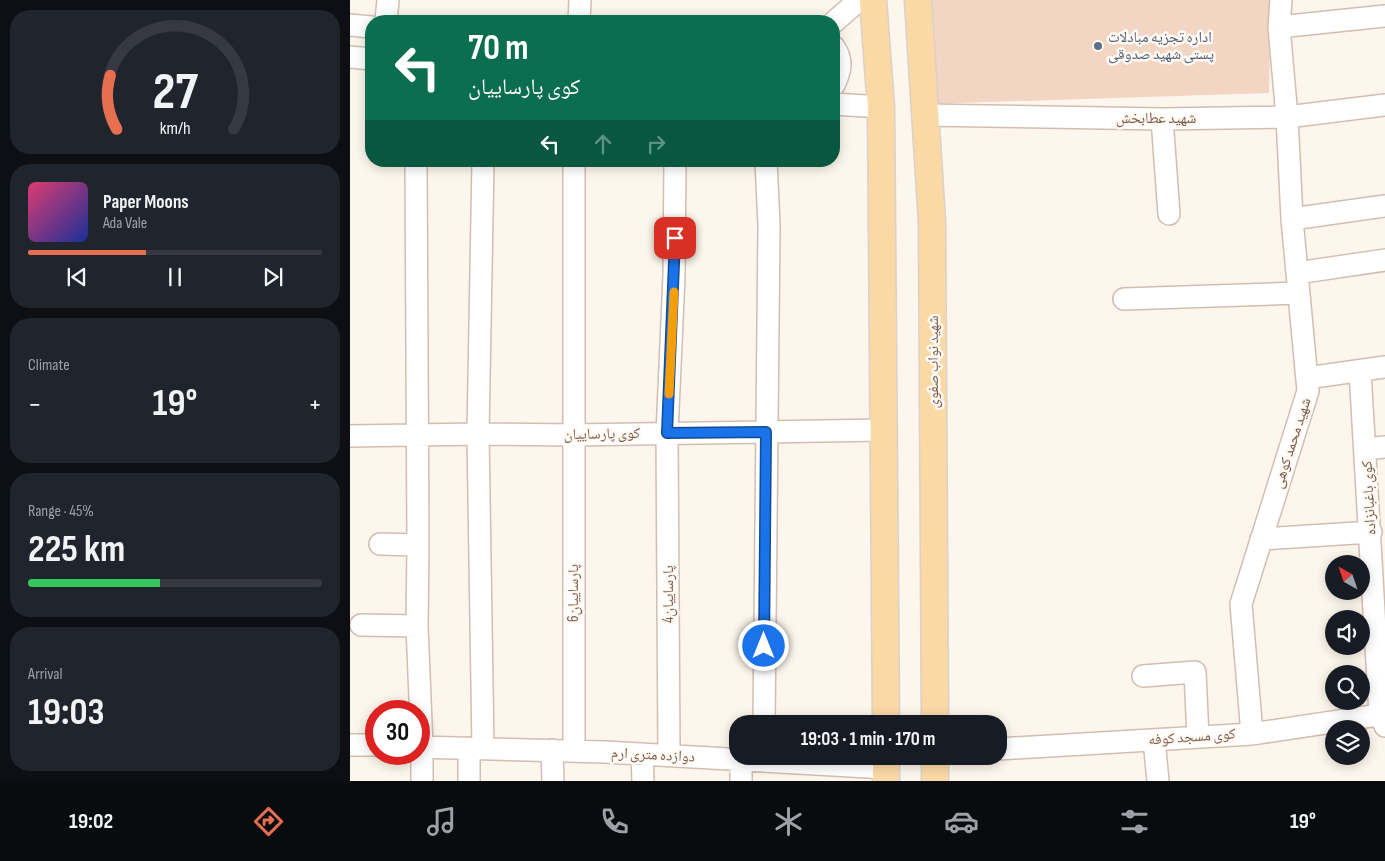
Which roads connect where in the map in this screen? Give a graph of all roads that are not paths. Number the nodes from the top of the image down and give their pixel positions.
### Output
1 (388, 0) edge
2 (580, 0) edge
3 (859, 0) edge
4 (873, 0) edge
5 (918, 0) edge
6 (1281, 0) edge
7 (387, 15) edge
8 (579, 15) edge
9 (1385, 16) edge
10 (840, 17) edge
11 (350, 25) edge
12 (365, 26) edge
13 (1279, 26) junction
14 (350, 57) edge
15 (365, 58) edge
16 (840, 58) edge
17 (840, 73) edge
18 (840, 104) edge
19 (1385, 105) edge
20 (881, 107) junction
21 (925, 115) junction
22 (1287, 117) junction
23 (1162, 119) junction
24 (416, 167) edge
25 (482, 167) edge
26 (574, 167) edge
27 (675, 167) edge
28 (766, 167) edge
29 (1385, 206) edge
30 (1169, 214) dead end
31 (1292, 219) junction
32 (1385, 260) edge
33 (1298, 283) junction
34 (1124, 299) dead end
35 (1385, 367) edge
36 (1360, 371) junction
37 (1307, 378) junction
38 (883, 430) junction
39 (766, 432) junction
40 (667, 433) junction
41 (478, 434) junction
42 (417, 435) junction
43 (573, 435) junction
44 (350, 436) edge
45 (1376, 448) edge
46 (1370, 532) junction
47 (1261, 539) junction
48 (380, 544) dead end
49 (418, 545) junction
50 (361, 625) dead end
51 (417, 626) junction
52 (1143, 676) dead end
53 (419, 700) edge
54 (764, 715) edge
55 (886, 715) edge
56 (935, 715) edge
57 (1384, 718) edge
58 (1252, 734) junction
59 (1198, 737) junction
60 (1154, 740) junction
61 (350, 744) edge
62 (365, 745) edge
63 (430, 747) edge
64 (476, 748) junction
65 (1007, 748) edge
66 (552, 750) junction
67 (574, 751) junction
68 (642, 754) junction
69 (669, 755) junction
70 (729, 759) edge
71 (421, 765) edge
72 (741, 765) edge
73 (849, 765) edge
74 (935, 765) edge
75 (886, 768) edge
76 (422, 781) edge
77 (469, 781) edge
78 (553, 781) edge
79 (643, 781) edge
80 (741, 781) edge
81 (935, 781) edge
82 (1158, 781) edge

1 - 7 street
2 - 8 street
3 - 10 street
4 - 20 main road
5 - 21 main road, شهید نواب صفوی
6 - 13 street, شهید محمد کوهی
9 - 13 street
11 - 12 street
13 - 22 street, شهید محمد کوهی
14 - 15 street
16 - 17 street
18 - 20 street
19 - 22 street, شهید عطابخش
20 - 38 main road
21 - 23 street, شهید عطابخش
21 - 56 main road, شهید نواب صفوی
22 - 23 street, شهید عطابخش
22 - 31 street, شهید محمد کوهی
23 - 30 street
24 - 42 street
25 - 41 street
26 - 43 street, پارساییان6
27 - 40 street, پارساییان4
28 - 39 street
29 - 31 street
31 - 33 street, شهید محمد کوهی
32 - 33 street
33 - 34 street
33 - 37 street, شهید محمد کوهی
35 - 36 street
36 - 37 street
36 - 45 street, کوی باغبانزاده
37 - 47 street, شهید محمد کوهی
38 - 39 street, کوی پارساییان
38 - 55 main road
39 - 40 street, کوی پارساییان
39 - 54 street
40 - 43 street, کوی پارساییان
40 - 69 street, پارساییان4
41 - 42 street, کوی پارساییان
41 - 43 street, کوی پارساییان
41 - 64 street
42 - 44 street, کوی پارساییان
42 - 49 street
43 - 67 street, پارساییان6
45 - 46 street, کوی باغبانزاده
46 - 47 street
46 - 57 street, کوی باغبانزاده
47 - 58 street, شهید محمد کوهی
48 - 49 street
49 - 51 street
50 - 51 street
51 - 53 street
52 - 59 street
57 - 58 street, کوی مسجد کوفه
58 - 59 street, کوی مسجد کوفه
59 - 60 street, کوی مسجد کوفه
60 - 65 street, کوی مسجد کوفه
60 - 82 street
61 - 62 street
63 - 64 street, دوازده متری ارم
64 - 66 street, دوازده متری ارم
64 - 77 street
66 - 67 street, دوازده متری ارم
66 - 78 street
67 - 68 street, دوازده متری ارم
68 - 69 street, دوازده متری ارم
68 - 79 street
69 - 70 street, دوازده متری ارم
71 - 76 street
72 - 80 street
73 - 75 street, دوازده متری ارم
74 - 81 main road

